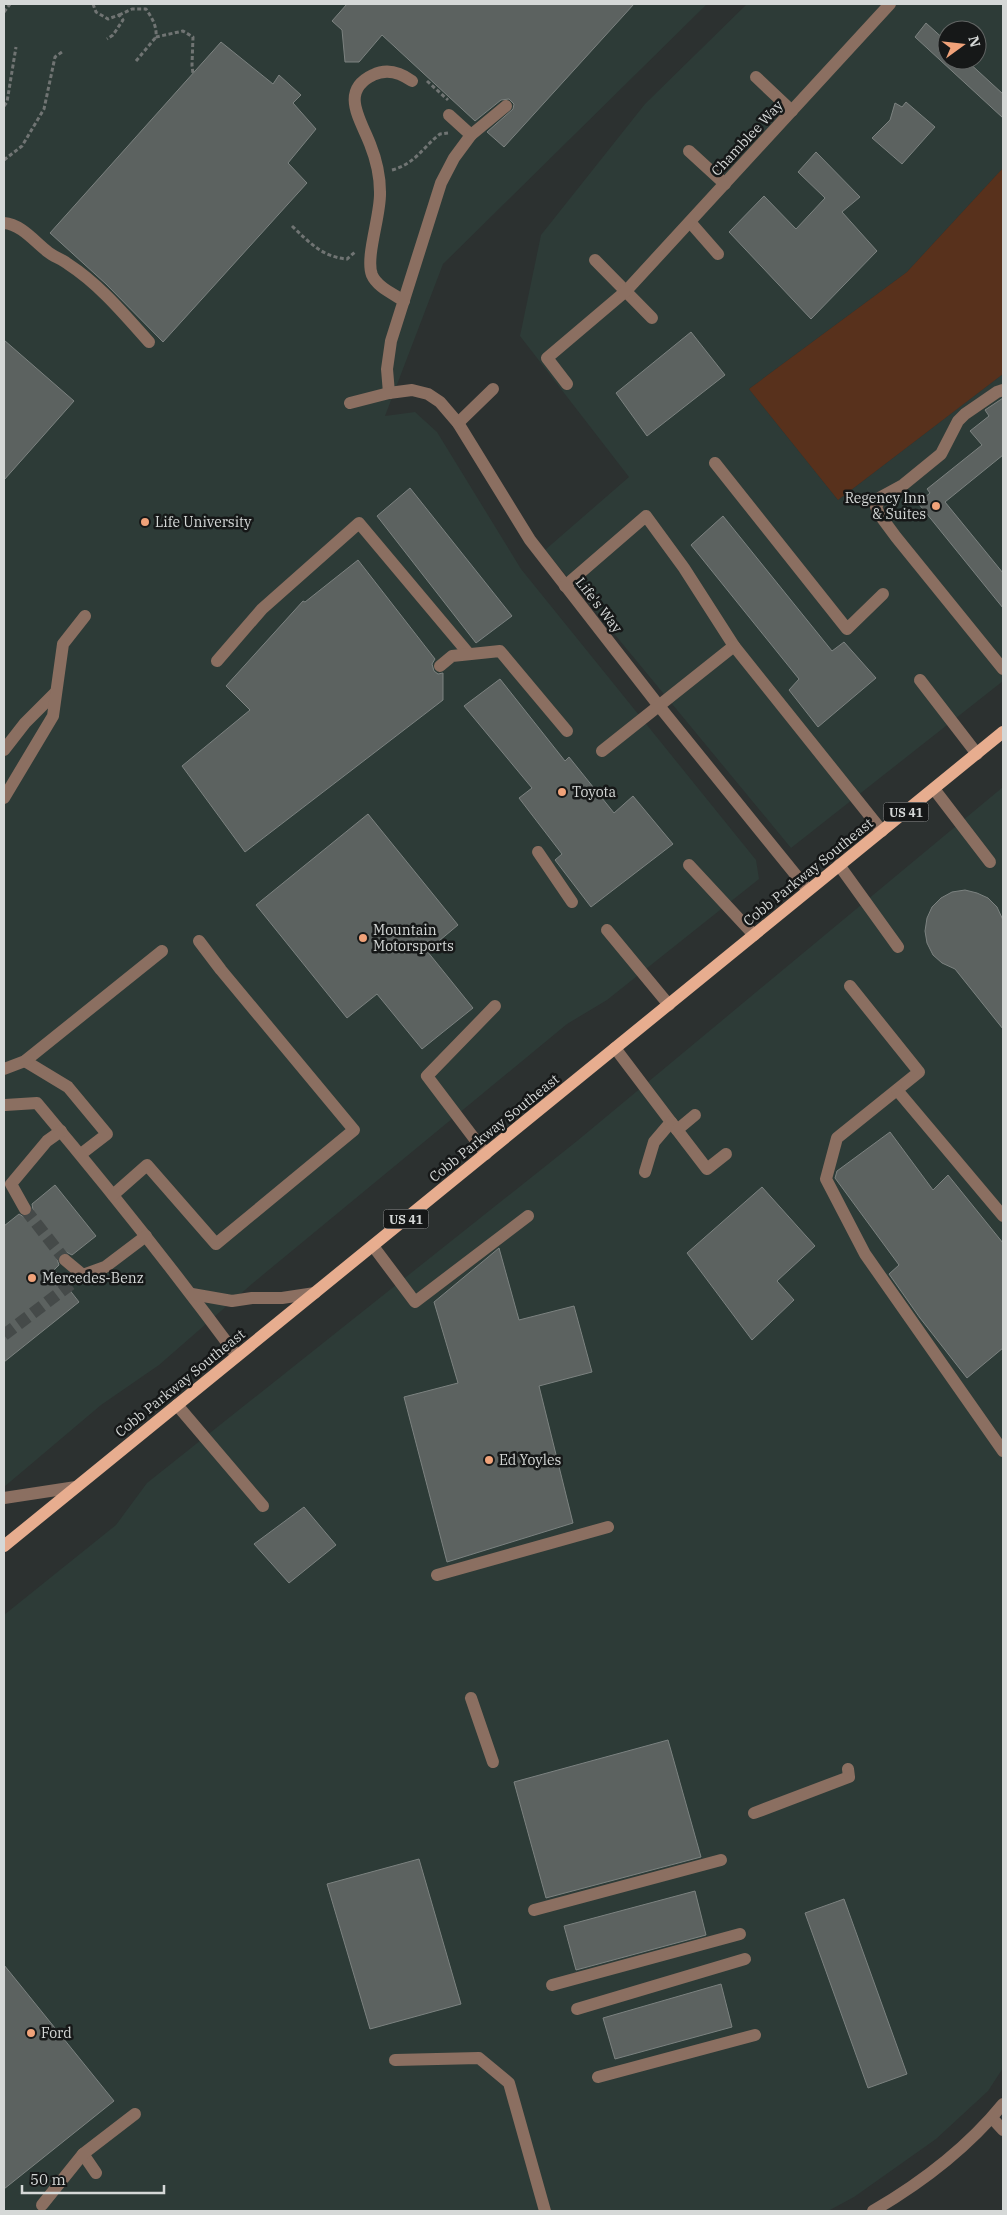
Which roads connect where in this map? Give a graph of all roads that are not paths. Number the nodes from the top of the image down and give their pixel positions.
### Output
1 (890, 4) edge
2 (756, 77) dead end
3 (412, 81) dead end
4 (506, 106) dead end
5 (792, 111) junction
6 (449, 116) dead end
7 (468, 134) junction
8 (689, 151) dead end
9 (725, 184) junction
10 (690, 222) junction
11 (4, 223) edge
12 (718, 254) dead end
13 (595, 260) dead end
14 (626, 291) junction
15 (404, 301) junction
16 (652, 318) dead end
17 (149, 342) dead end
18 (567, 384) dead end
19 (493, 389) dead end
20 (1003, 390) edge
21 (389, 393) junction
22 (350, 403) dead end
23 (458, 423) junction
24 (715, 463) dead end
25 (565, 586) junction
26 (883, 594) dead end
27 (85, 616) dead end
28 (734, 646) junction
29 (469, 654) junction
30 (217, 661) dead end
31 (440, 666) dead end
32 (1003, 669) edge
33 (920, 680) dead end
34 (56, 692) junction
35 (659, 706) junction
36 (567, 731) dead end
37 (1003, 732) edge
38 (4, 750) edge
39 (602, 751) dead end
40 (977, 754) junction
41 (934, 789) junction
42 (4, 798) edge
43 (882, 831) junction
44 (538, 852) dead end
45 (990, 862) dead end
46 (688, 865) dead end
47 (839, 865) junction
48 (808, 890) junction
49 (572, 902) dead end
50 (607, 930) dead end
51 (754, 935) junction
52 (199, 941) dead end
53 (898, 947) dead end
54 (162, 951) dead end
55 (850, 986) dead end
56 (669, 1005) junction
57 (496, 1006) dead end
58 (615, 1048) junction
59 (25, 1061) junction
60 (4, 1069) edge
61 (897, 1090) junction
62 (5, 1105) edge
63 (695, 1115) dead end
64 (674, 1126) junction
65 (61, 1131) junction
66 (81, 1154) junction
67 (486, 1154) junction
68 (726, 1154) dead end
69 (645, 1172) dead end
70 (113, 1195) junction
71 (25, 1209) tunnel mouth
72 (528, 1216) dead end
73 (1003, 1216) edge
74 (146, 1236) junction
75 (373, 1246) junction
76 (65, 1260) tunnel mouth
77 (315, 1293) junction
78 (192, 1294) junction
79 (237, 1356) junction
80 (177, 1405) junction
81 (1003, 1452) edge
82 (76, 1487) junction
83 (4, 1498) edge
84 (263, 1506) dead end
85 (608, 1527) dead end
86 (4, 1544) edge
87 (437, 1575) dead end
88 (471, 1698) dead end
89 (493, 1762) dead end
90 (848, 1769) dead end
91 (754, 1813) dead end
92 (721, 1860) dead end
93 (534, 1910) dead end
94 (740, 1934) dead end
95 (746, 1959) dead end
96 (552, 1984) dead end
97 (577, 2009) dead end
98 (755, 2035) dead end
99 (396, 2060) dead end
100 (598, 2077) dead end
101 (1003, 2104) edge
102 (135, 2114) dead end
103 (992, 2118) junction
104 (1003, 2130) edge
105 (83, 2154) junction
106 (96, 2172) dead end
107 (42, 2205) dead end
108 (544, 2211) edge
109 (873, 2211) edge

1 - 5 street, Chamblee Way
2 - 5 street
3 - 15 street
4 - 7 street
5 - 9 street, Chamblee Way
6 - 7 street
7 - 15 street
8 - 9 street
9 - 10 street, Chamblee Way
10 - 12 street
10 - 14 street, Chamblee Way
11 - 17 street
13 - 14 street
14 - 16 street
14 - 18 street, Chamblee Way
15 - 21 street
19 - 23 street
20 - 32 street
21 - 22 street, Life's Way
21 - 23 street, Life's Way
23 - 25 street, Life's Way
24 - 26 street
25 - 28 street
25 - 35 street, Life's Way
27 - 34 street
28 - 35 street
28 - 43 street
29 - 30 street
29 - 31 street
29 - 36 street
33 - 40 street
34 - 38 street
34 - 42 street
35 - 39 street
35 - 48 street, Life's Way
37 - 40 main road, Cobb Parkway Southeast / US 41
40 - 41 main road, Cobb Parkway Southeast / US 41
41 - 43 main road, Cobb Parkway Southeast / US 41
41 - 45 street
43 - 47 main road, Cobb Parkway Southeast / US 41
44 - 49 street
46 - 51 street
47 - 48 main road, Cobb Parkway Southeast / US 41
47 - 53 street
48 - 51 main road, Cobb Parkway Southeast / US 41
50 - 56 street
51 - 56 main road, Cobb Parkway Southeast / US 41
52 - 70 street
54 - 59 street
55 - 61 street
56 - 58 main road, Cobb Parkway Southeast / US 41
57 - 67 street
58 - 64 street
58 - 67 main road, Cobb Parkway Southeast / US 41
59 - 60 street
59 - 66 street
61 - 73 street
61 - 81 street
62 - 65 street
63 - 64 street
64 - 68 street
64 - 69 street
65 - 66 street
65 - 71 street
66 - 70 street
67 - 75 main road, Cobb Parkway Southeast / US 41
70 - 74 street
72 - 75 street
74 - 76 street
74 - 78 street
75 - 77 main road, Cobb Parkway Southeast / US 41
77 - 78 street
77 - 79 main road, Cobb Parkway Southeast / US 41
78 - 79 street
79 - 80 main road, Cobb Parkway Southeast / US 41
80 - 82 main road, Cobb Parkway Southeast / US 41
80 - 84 street
82 - 83 street
82 - 86 main road, Cobb Parkway Southeast / US 41
85 - 87 street
88 - 89 street
90 - 91 street
92 - 93 street
94 - 96 street
95 - 97 street
98 - 100 street
99 - 108 street
101 - 103 street
102 - 105 street
103 - 104 street
103 - 109 street
105 - 106 street
105 - 107 street

